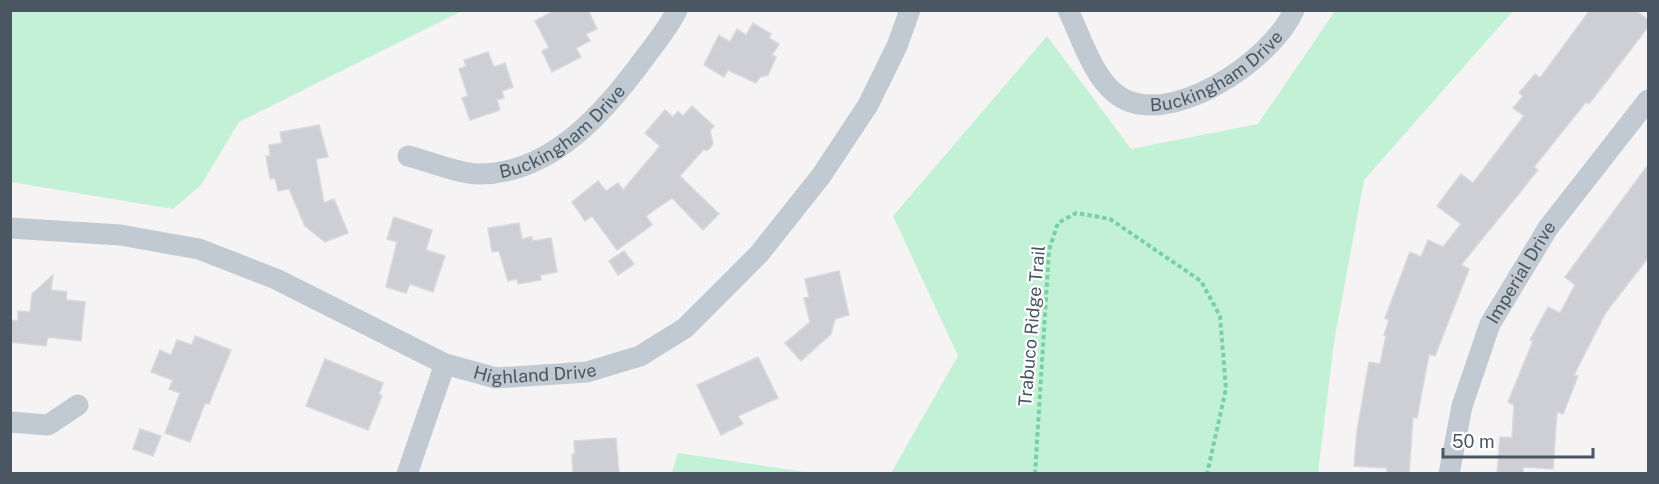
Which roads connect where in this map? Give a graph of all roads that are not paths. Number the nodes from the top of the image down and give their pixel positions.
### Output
1 (677, 10) edge
2 (910, 10) edge
3 (1068, 10) edge
4 (1294, 10) edge
5 (1648, 100) edge
6 (408, 156) dead end
7 (10, 228) edge
8 (445, 364) junction
9 (78, 405) dead end
10 (10, 422) edge
11 (407, 474) edge
12 (1449, 474) edge

1 - 6 street, Buckingham Drive
2 - 8 street, Highland Drive
3 - 4 street, Buckingham Drive
5 - 12 street, Imperial Drive
7 - 8 street, Highland Drive
8 - 11 street
9 - 10 street

